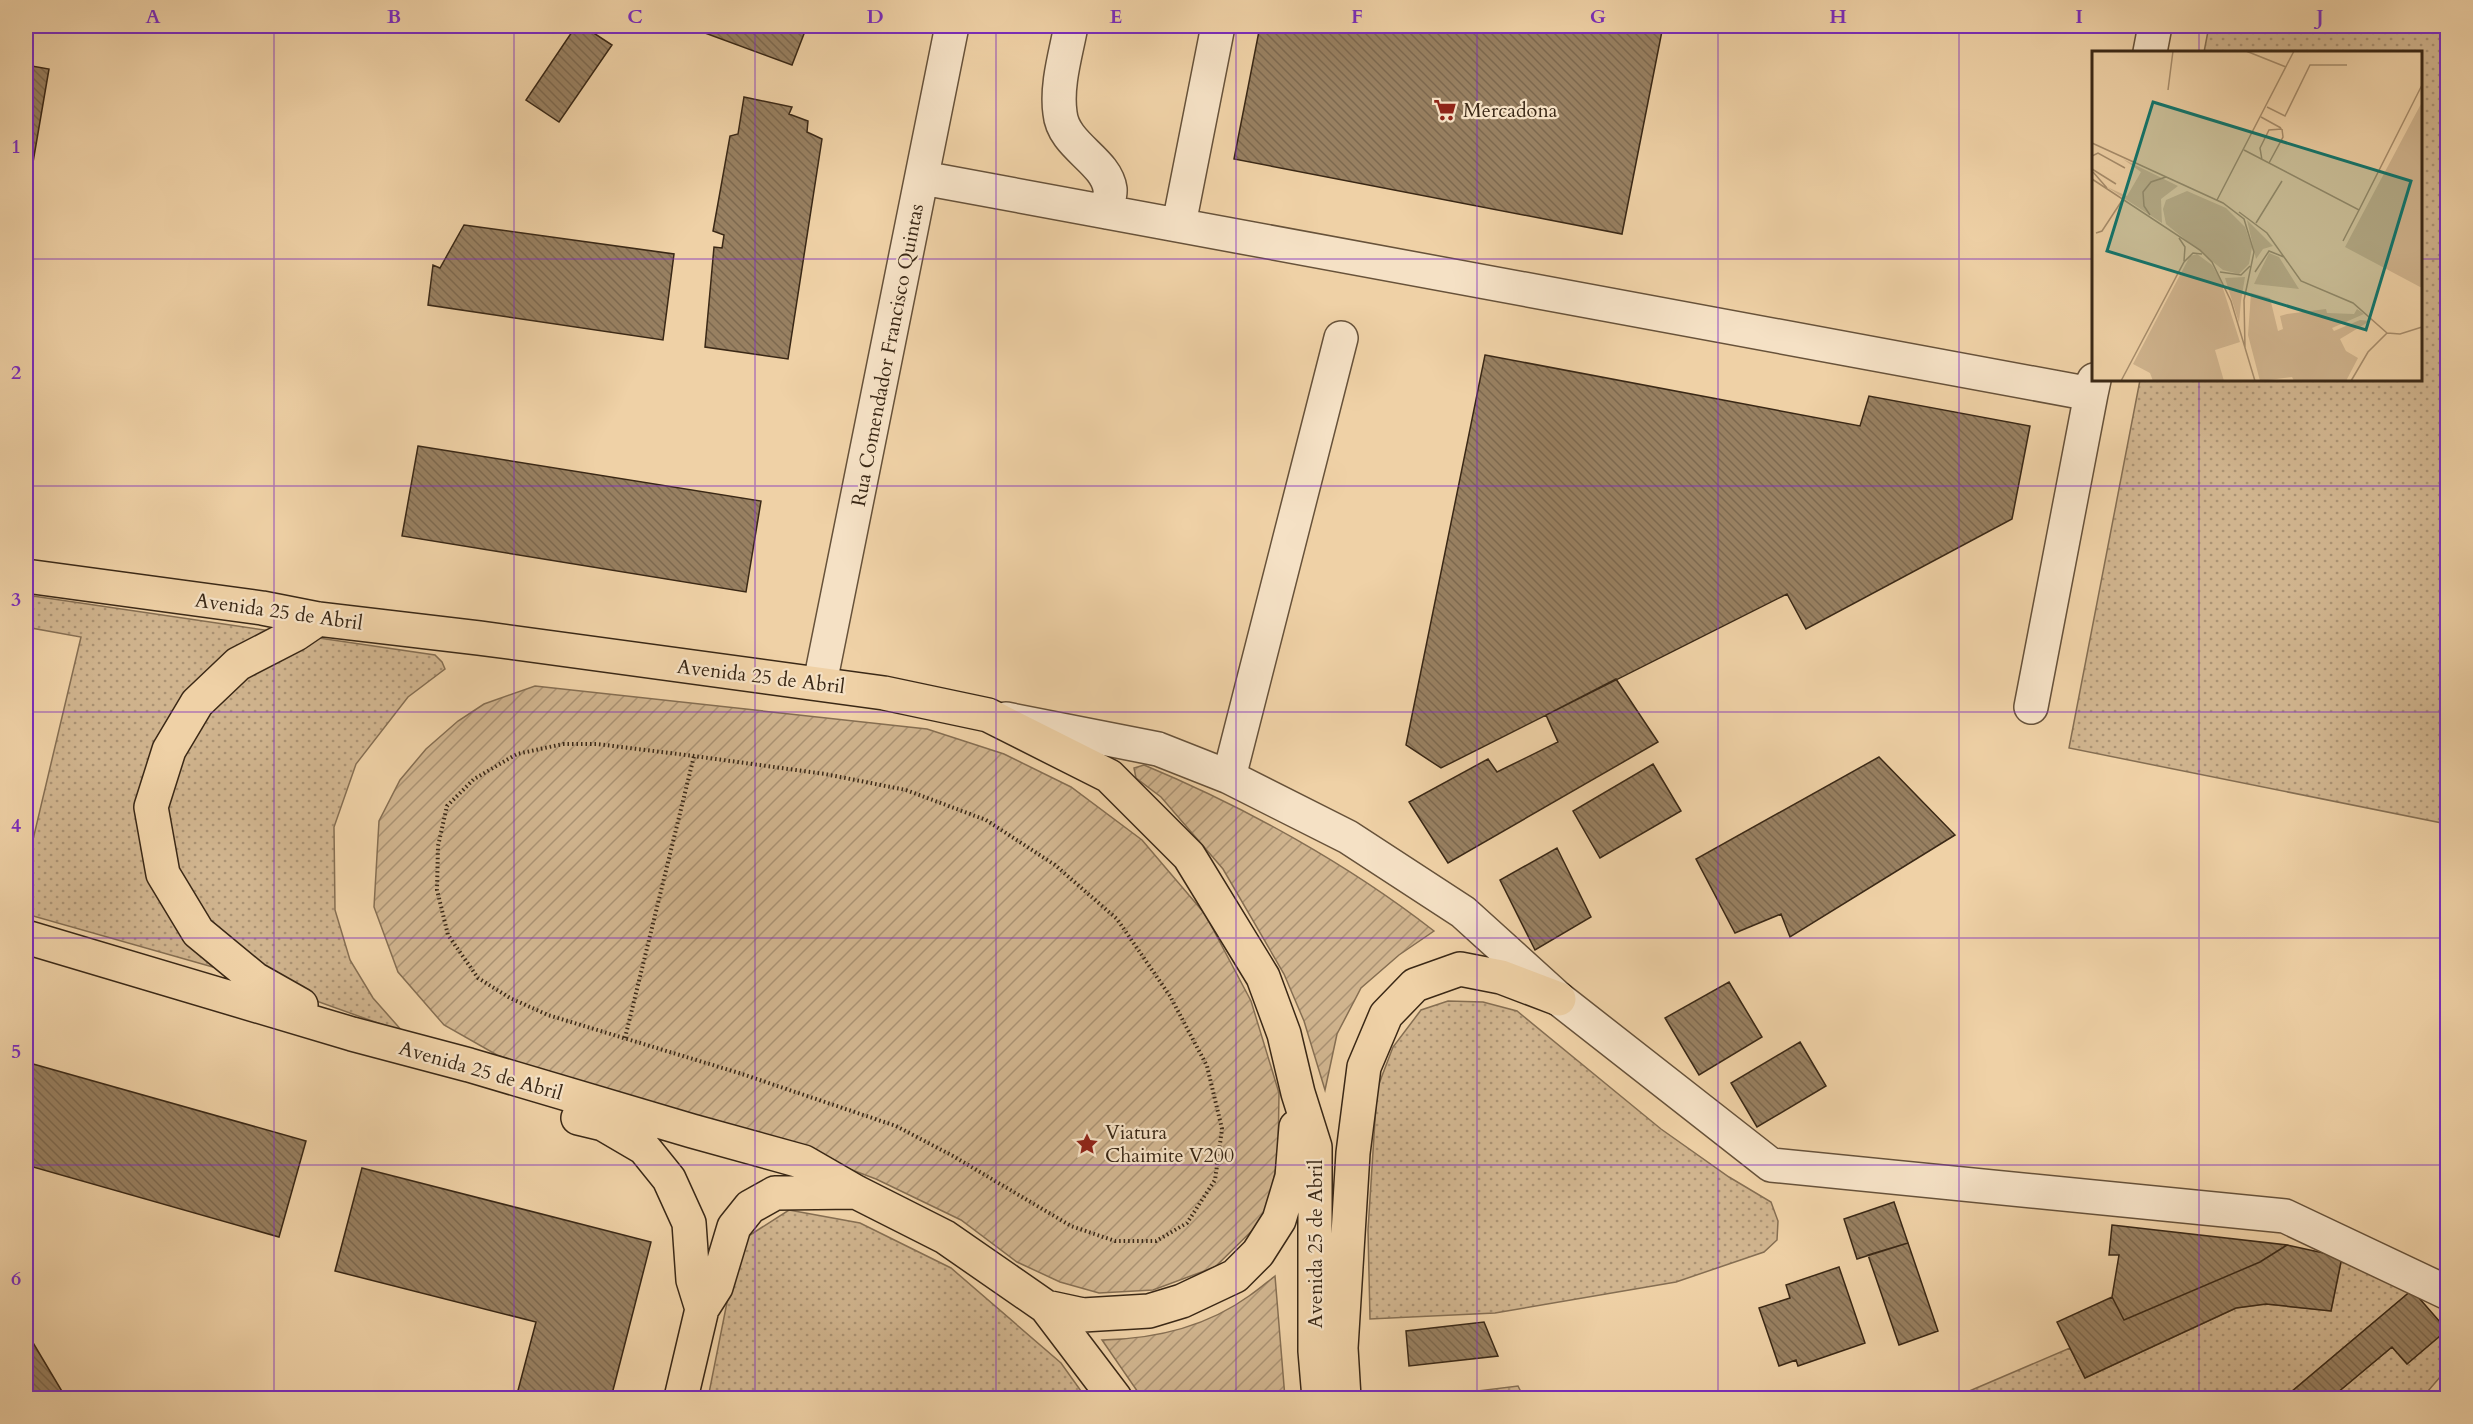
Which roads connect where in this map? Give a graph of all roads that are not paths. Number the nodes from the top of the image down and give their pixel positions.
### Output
1 (952, 26) edge
2 (1071, 26) edge
3 (1218, 26) edge
4 (2155, 26) edge
5 (2150, 51) edge
6 (923, 178) junction
7 (1106, 212) junction
8 (1179, 224) junction
9 (1341, 338) dead end
10 (2093, 387) edge
11 (26, 576) edge
12 (318, 619) junction
13 (820, 683) junction
14 (2031, 706) dead end
15 (988, 715) junction
16 (1229, 777) junction
17 (26, 937) edge
18 (1559, 999) junction
19 (352, 1034) junction
20 (470, 1065) junction
21 (1298, 1093) junction
22 (856, 1192) junction
23 (2448, 1293) edge
24 (1046, 1307) junction
25 (702, 1309) junction
26 (681, 1398) edge
27 (1115, 1398) edge
28 (1319, 1398) edge
29 (1344, 1398) edge

1 - 6 street, Rua Comendador Francisco Quintas
2 - 7 street
3 - 8 street
4 - 5 street
6 - 7 street
6 - 13 street, Rua Comendador Francisco Quintas
7 - 8 street
8 - 10 street
9 - 16 street
10 - 14 street
11 - 12 main road, Avenida 25 de Abril
12 - 13 main road, Avenida 25 de Abril
12 - 19 main road
13 - 15 main road, Avenida 25 de Abril
15 - 16 street
15 - 21 main road, Avenida 25 de Abril
16 - 18 street
17 - 19 main road, Avenida 25 de Abril
18 - 23 street
18 - 29 main road
19 - 20 main road, Avenida 25 de Abril
20 - 22 main road, Avenida 25 de Abril
20 - 25 main road
21 - 24 main road, Avenida 25 de Abril
21 - 28 main road, Avenida 25 de Abril
22 - 24 main road, Avenida 25 de Abril
22 - 25 main road
24 - 27 main road, Avenida 25 de Abril
25 - 26 main road

